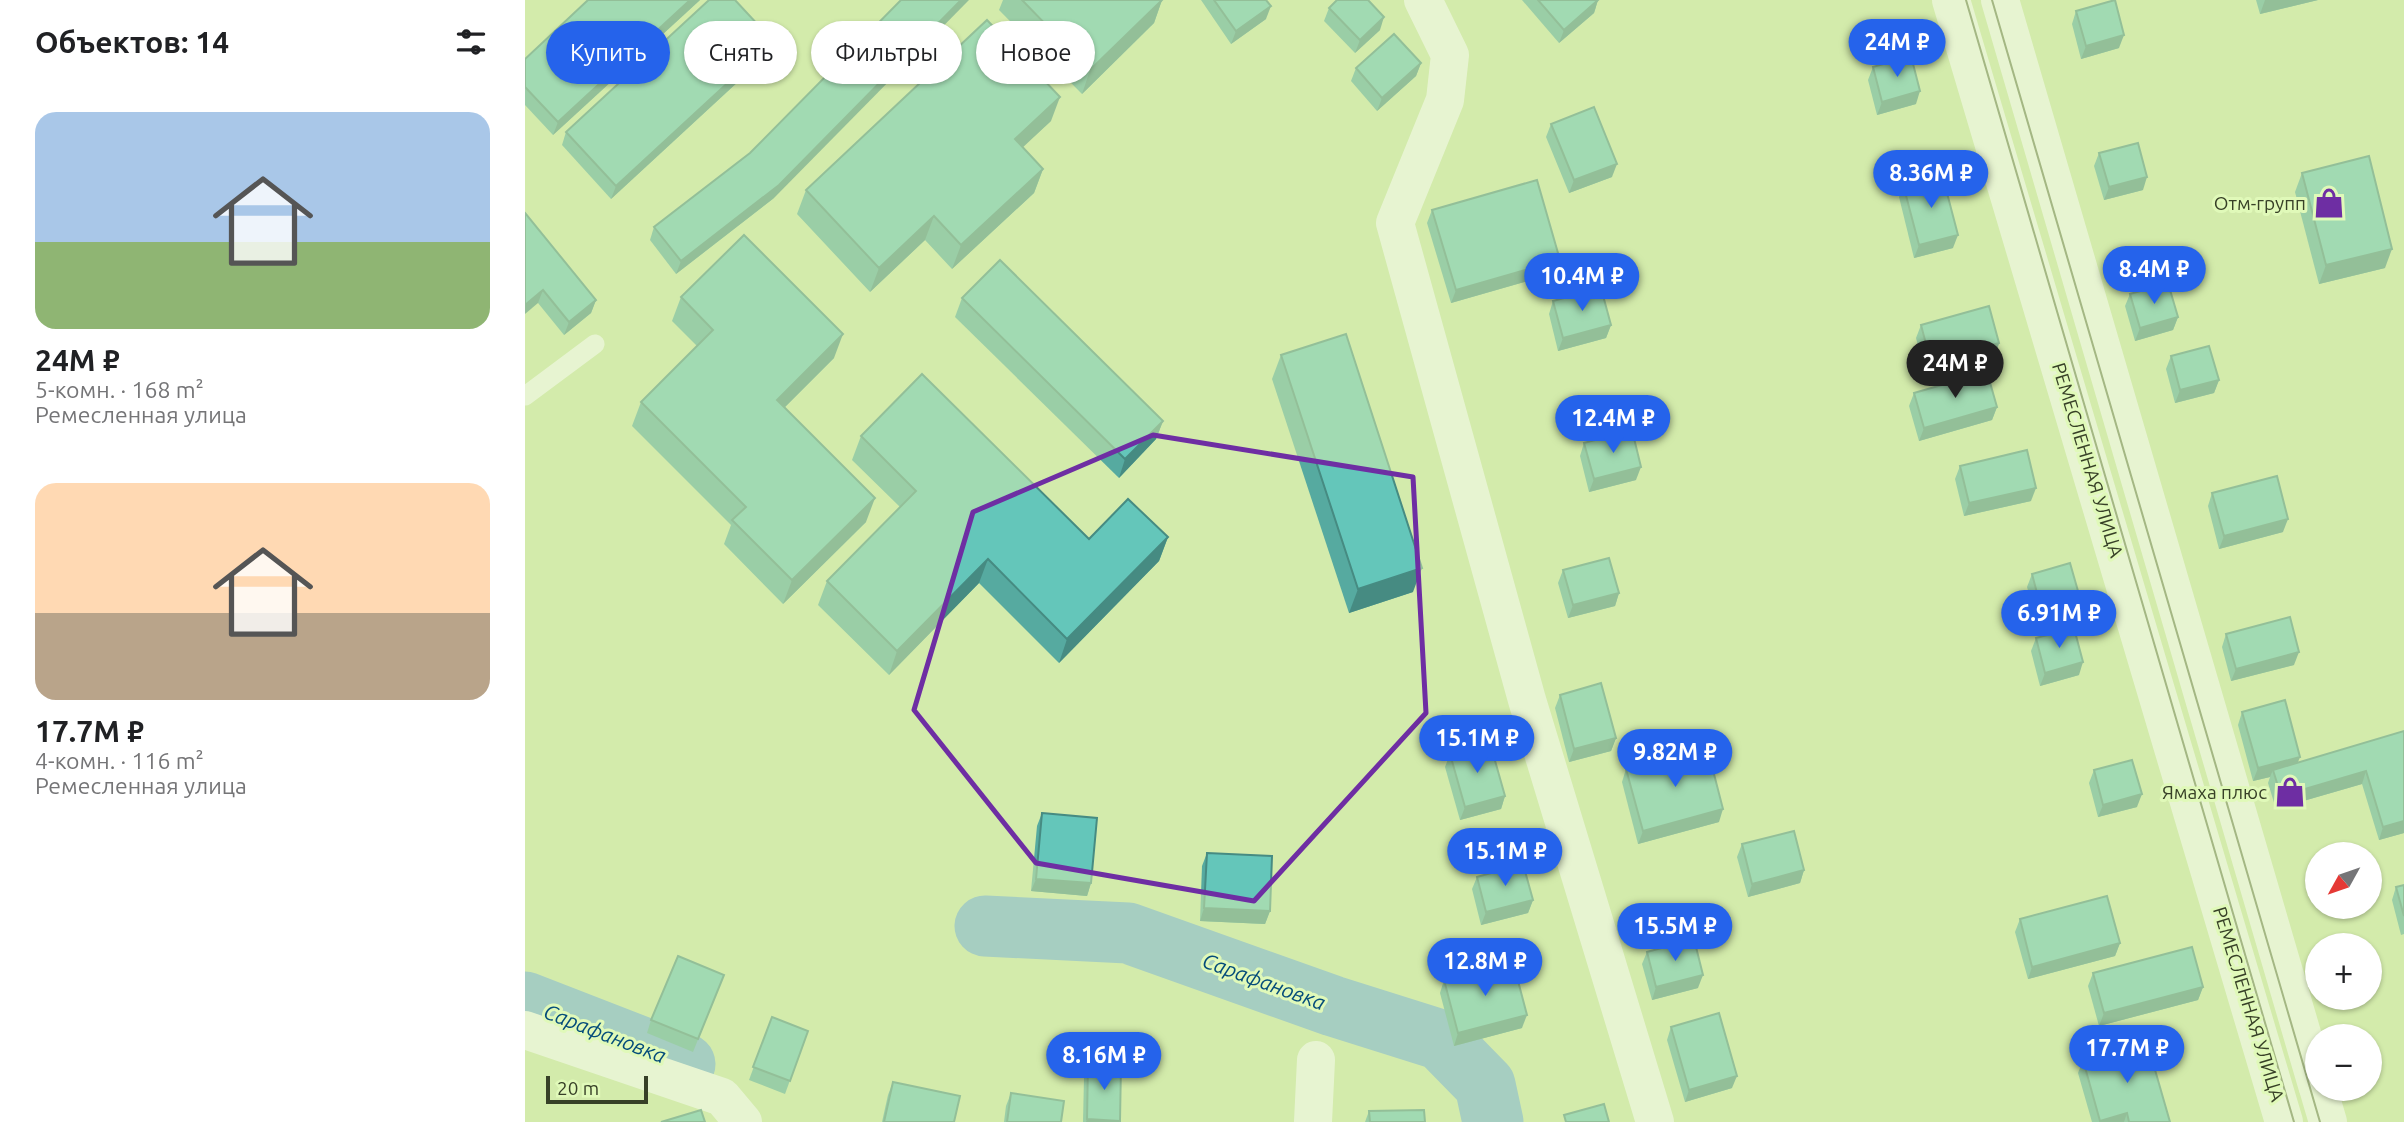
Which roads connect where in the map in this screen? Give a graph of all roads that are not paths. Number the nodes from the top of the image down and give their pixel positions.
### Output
1 (1423, 0) edge
2 (1951, 0) edge
3 (2000, 0) edge
4 (595, 344) dead end
5 (525, 396) edge
6 (525, 1030) edge
7 (2305, 1043) edge
8 (1316, 1060) dead end
9 (2322, 1101) edge
10 (743, 1122) edge
11 (1313, 1122) edge
12 (1655, 1122) edge
13 (2284, 1122) edge
14 (2328, 1122) edge

1 - 12 street
2 - 13 street, РЕМЕСЛЕННАЯ УЛИЦА
3 - 7 street
4 - 5 lane
6 - 10 street
8 - 11 street
9 - 14 street

